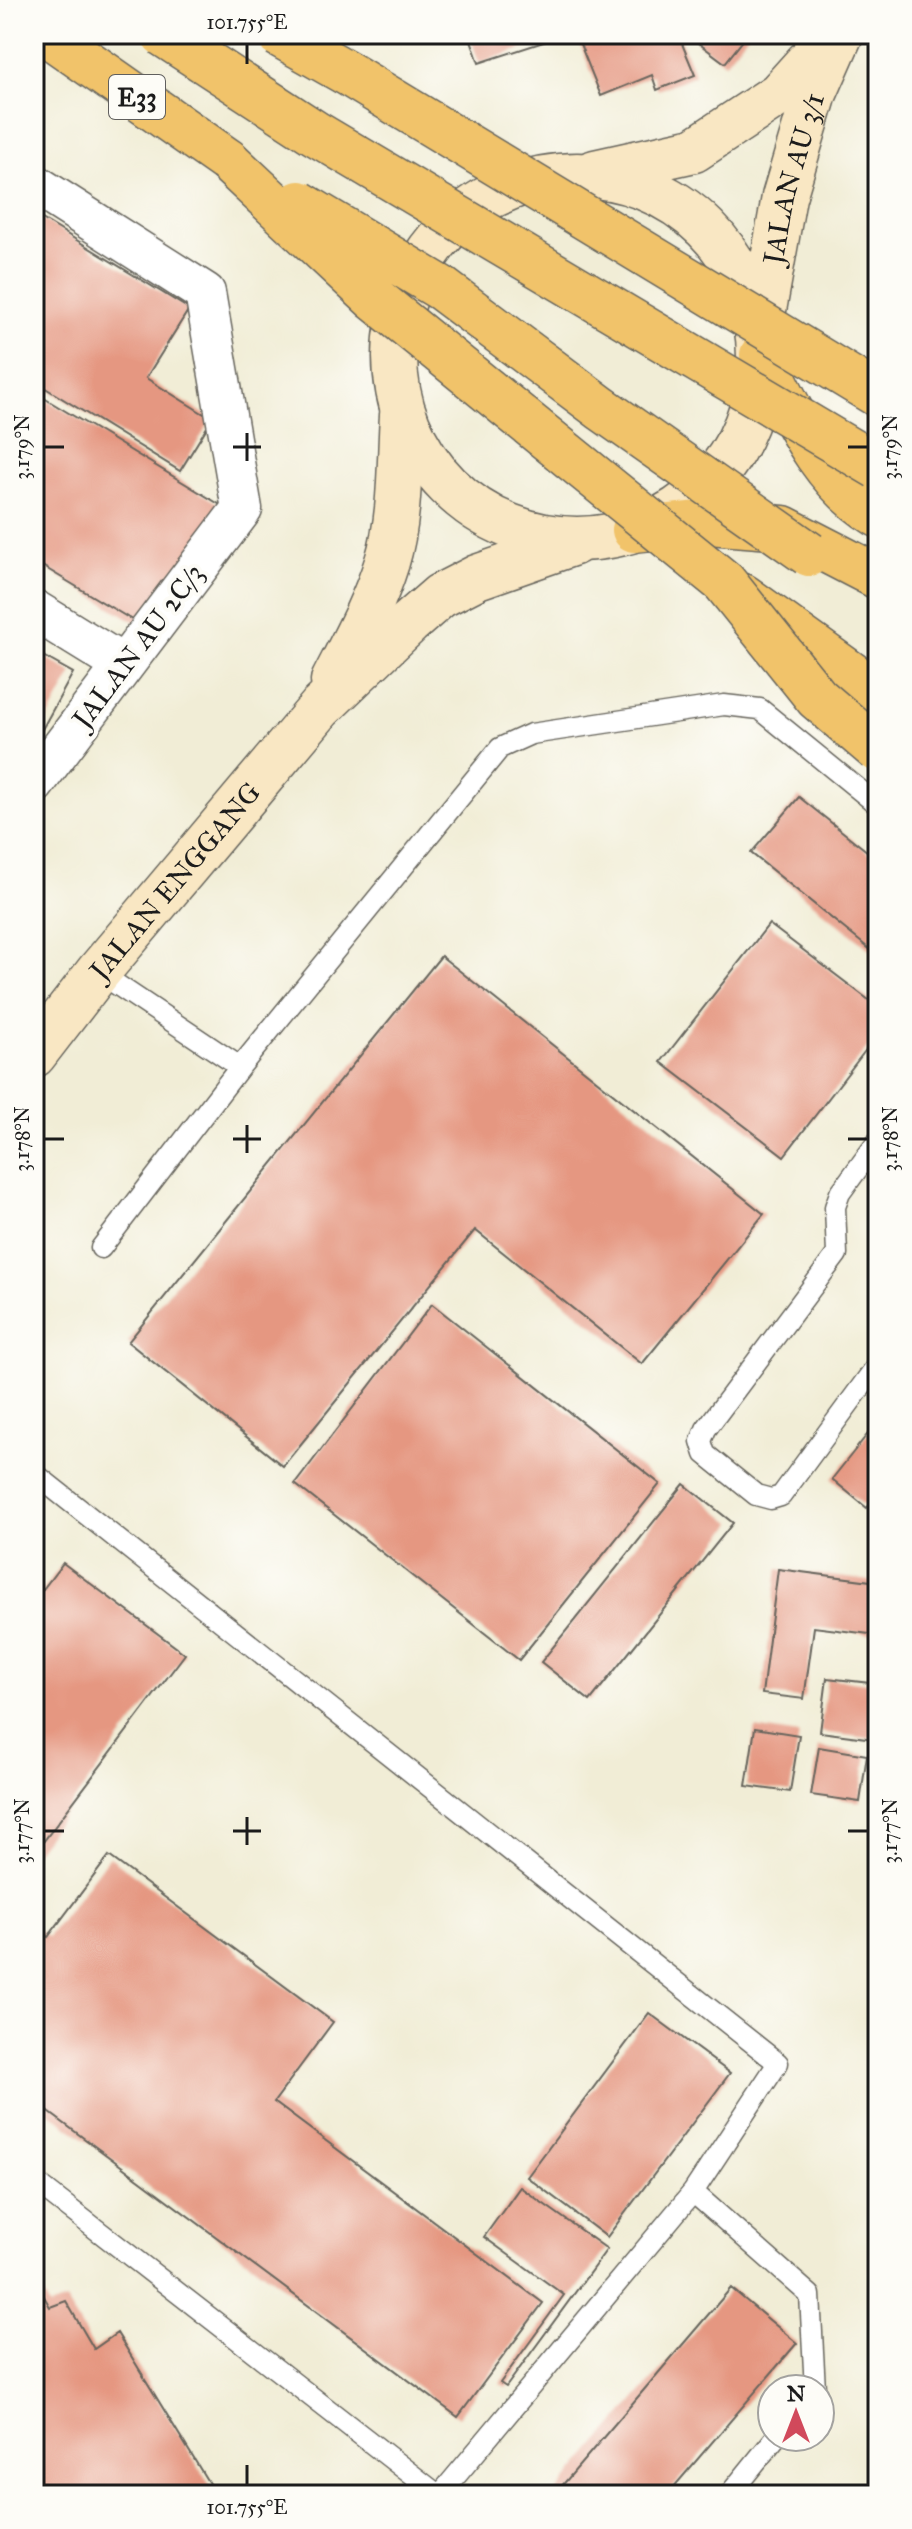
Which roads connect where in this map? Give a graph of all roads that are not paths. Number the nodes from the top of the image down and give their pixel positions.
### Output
1 (47, 34) edge
2 (163, 34) edge
3 (278, 34) edge
4 (833, 34) edge
5 (841, 34) edge
6 (228, 161) junction
7 (584, 175) junction
8 (34, 184) edge
9 (761, 341) junction
10 (878, 395) edge
11 (402, 415) junction
12 (878, 467) edge
13 (878, 515) edge
14 (634, 530) junction
15 (584, 539) junction
16 (878, 577) edge
17 (724, 582) junction
18 (878, 604) edge
19 (34, 610) edge
20 (123, 665) junction
21 (878, 693) edge
22 (320, 708) junction
23 (878, 750) edge
24 (34, 784) edge
25 (878, 805) edge
26 (98, 972) junction
27 (34, 1055) edge
28 (240, 1067) junction
29 (878, 1141) edge
30 (101, 1248) dead end
31 (878, 1364) edge
32 (34, 1473) edge
33 (34, 2181) edge
34 (693, 2192) junction
35 (814, 2373) edge
36 (763, 2453) edge
37 (439, 2495) edge
38 (729, 2495) edge

1 - 6 highway, E33
2 - 12 highway, bridge
3 - 10 highway, bridge
4 - 7 main road, JALAN AU 3/1
5 - 9 main road, JALAN AU 3/1
6 - 17 highway, bridge
6 - 18 highway, bridge
7 - 9 main road
7 - 11 main road
8 - 20 street, JALAN AU 2C/3
9 - 13 highway
9 - 14 main road, JALAN AU 3/1
11 - 15 main road
11 - 22 main road, JALAN ENGGANG
14 - 15 main road, JALAN AU 3/1
14 - 16 highway
15 - 22 main road, JALAN ENGGANG
17 - 21 highway, bridge
17 - 23 highway, bridge
19 - 20 street
20 - 24 street, JALAN AU 2C/3
22 - 26 main road, JALAN ENGGANG
25 - 28 lane
26 - 27 main road, JALAN ENGGANG
26 - 28 lane
28 - 30 lane
29 - 31 lane
32 - 34 lane
33 - 37 lane
34 - 35 lane
34 - 37 lane
36 - 38 lane

